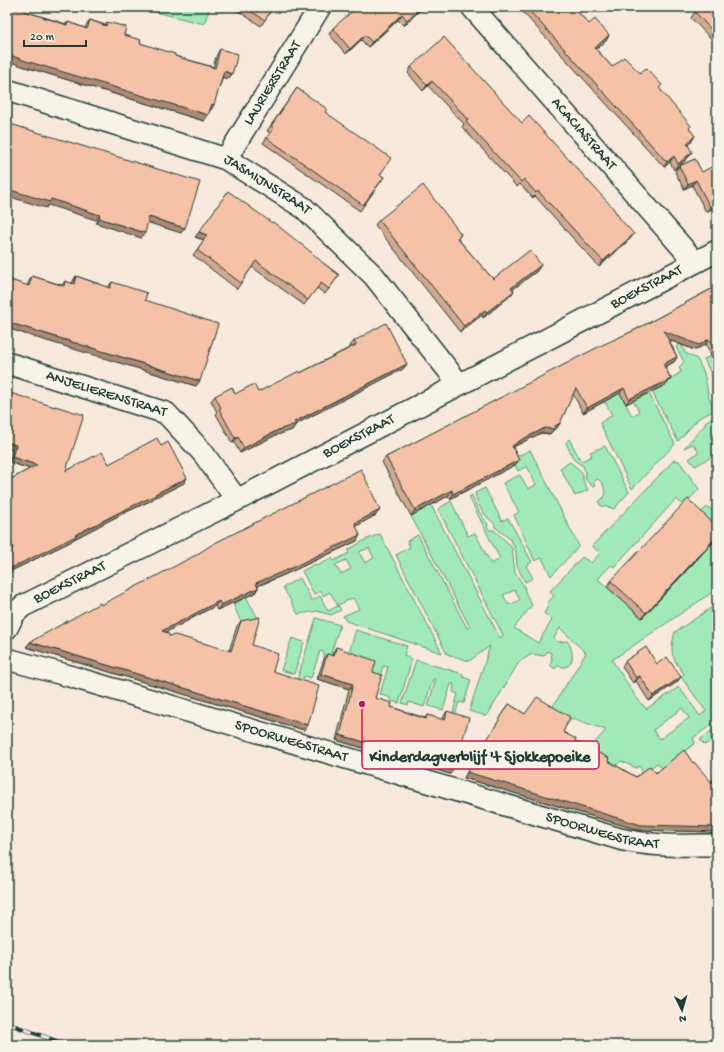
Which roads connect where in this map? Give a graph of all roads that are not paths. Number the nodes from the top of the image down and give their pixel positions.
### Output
1 (320, 7) edge
2 (472, 7) edge
3 (7, 90) edge
4 (226, 159) junction
5 (717, 251) edge
6 (695, 262) junction
7 (7, 363) edge
8 (459, 384) junction
9 (237, 500) junction
10 (7, 628) edge
11 (7, 659) edge
12 (717, 845) edge

1 - 4 street, LAURIERSTRAAT
2 - 6 street, ACACIASTRAAT
3 - 4 street, JASMIJNSTRAAT
4 - 8 street, JASMIJNSTRAAT
5 - 6 street, BOEKSTRAAT
6 - 8 street, BOEKSTRAAT
7 - 9 street, ANJELIERENSTRAAT
8 - 9 street, BOEKSTRAAT
9 - 10 street, BOEKSTRAAT
11 - 12 street, SPOORWEGSTRAAT

